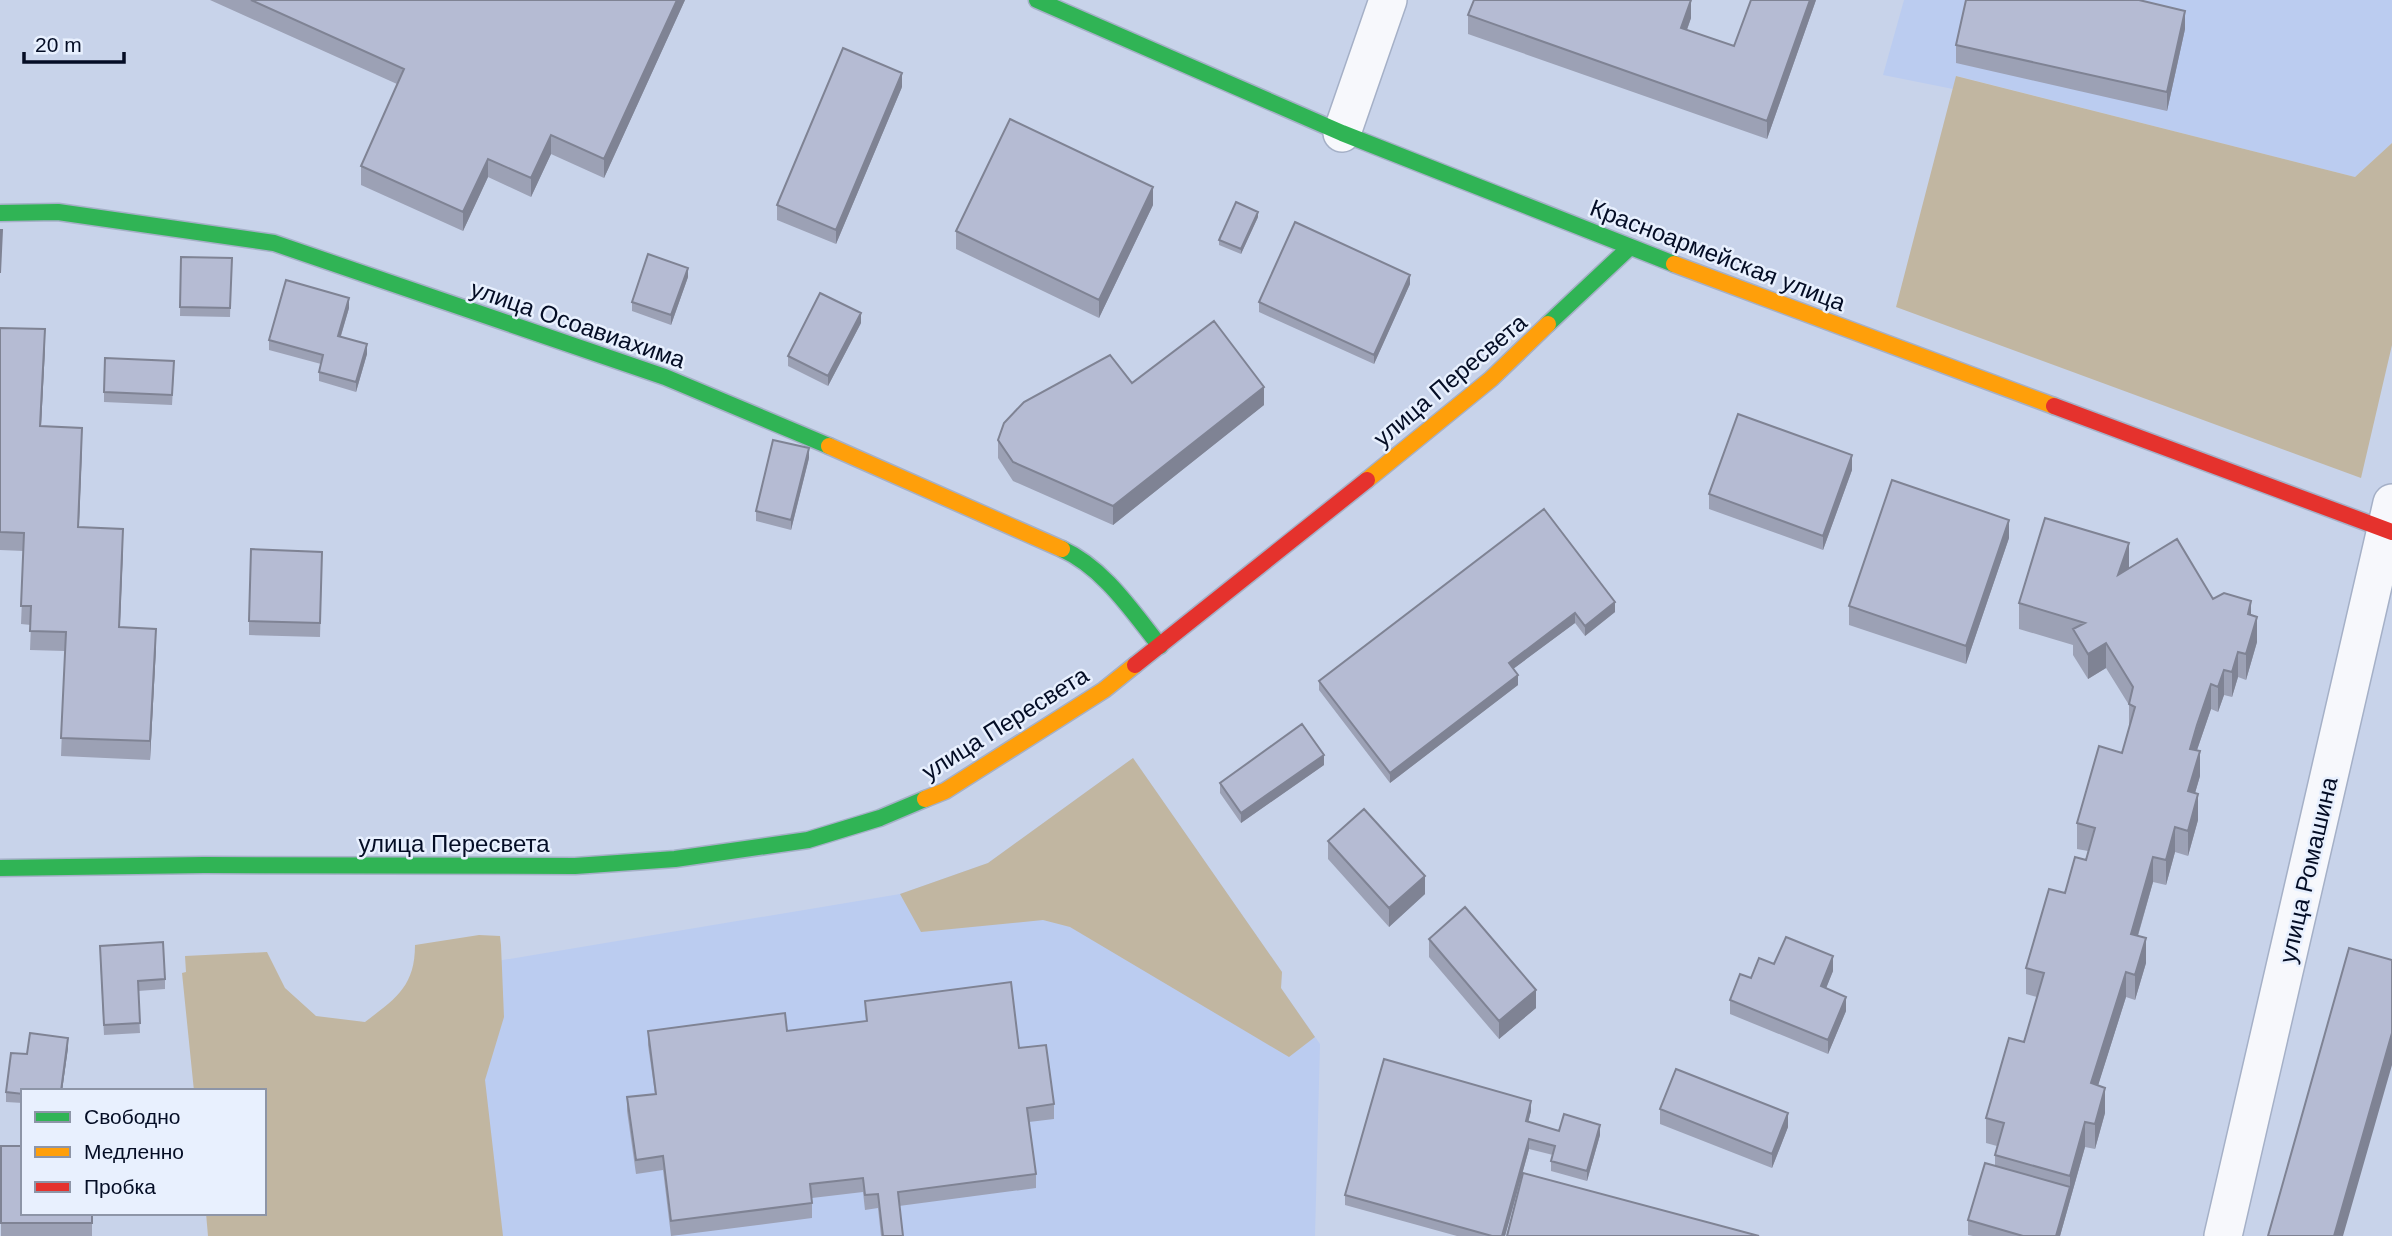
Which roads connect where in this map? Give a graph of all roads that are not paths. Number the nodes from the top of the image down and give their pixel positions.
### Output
1 (1037, 0) edge
2 (1388, 0) edge
3 (1342, 133) junction
4 (0, 213) edge
5 (1630, 247) junction
6 (2390, 522) edge
7 (1160, 646) junction
8 (0, 868) edge
9 (2223, 1236) edge

1 - 3 main road, Красноармейская улица
2 - 3 street
3 - 5 main road, Красноармейская улица
4 - 7 main road, улица Осоавиахима
5 - 6 main road, Красноармейская улица
5 - 7 main road, улица Пересвета
6 - 9 street, улица Ромашина
7 - 8 main road, улица Пересвета

